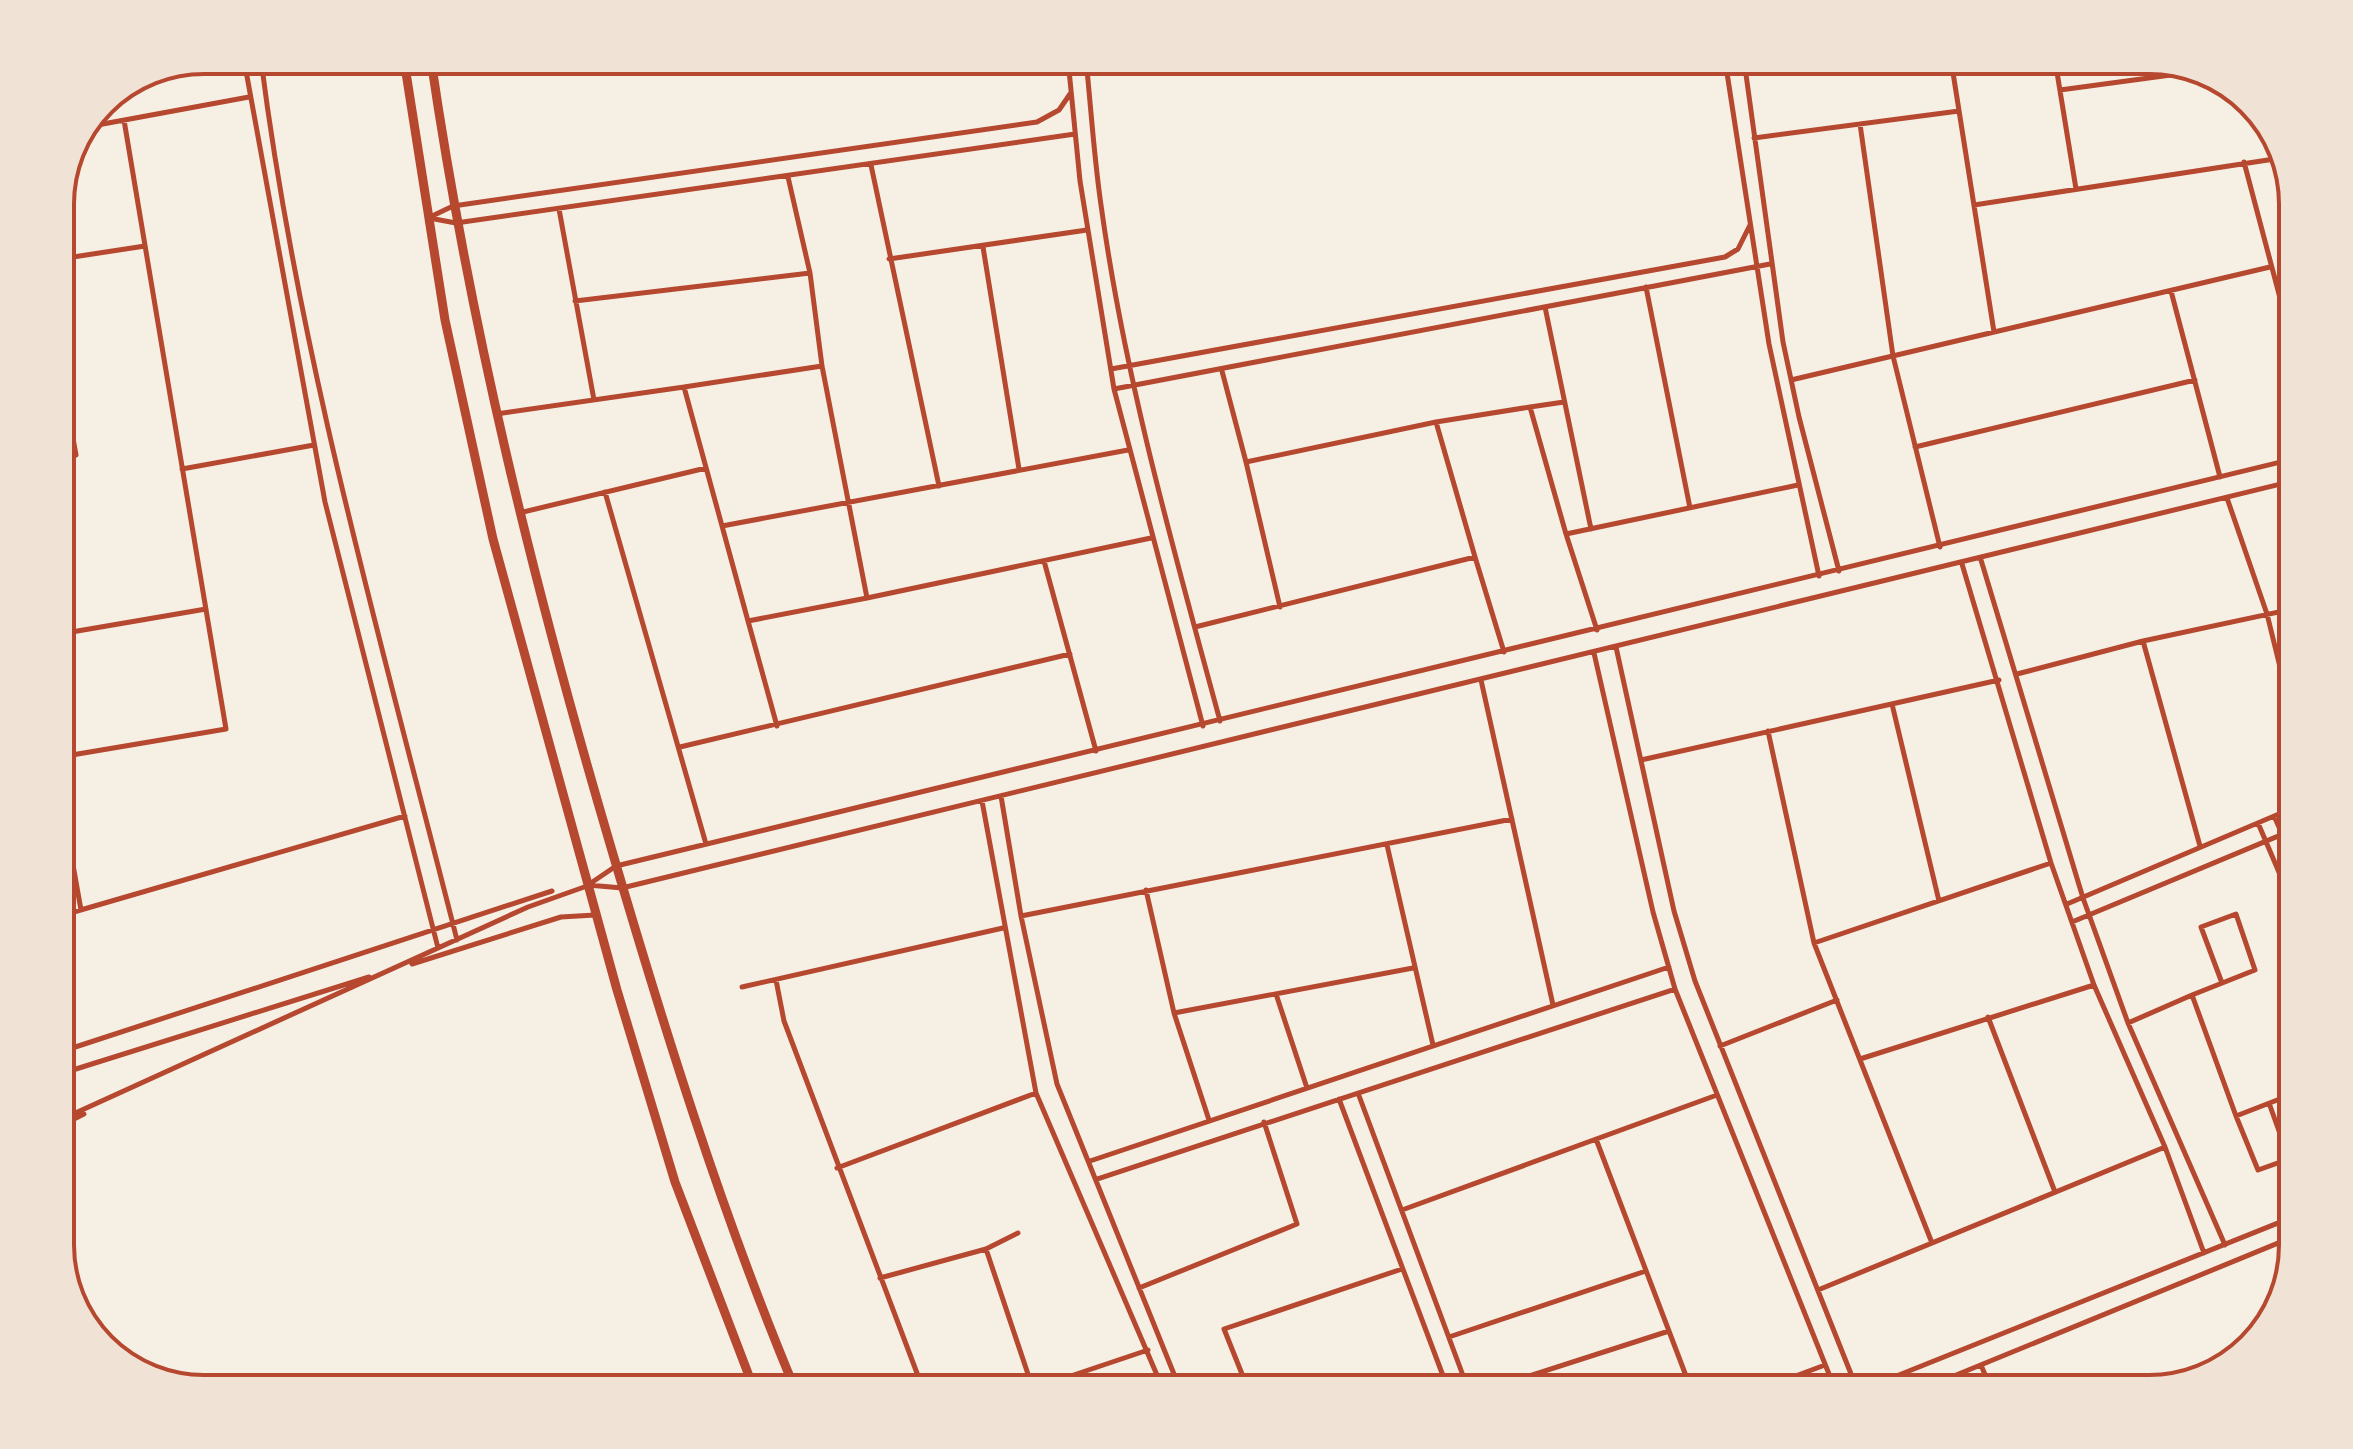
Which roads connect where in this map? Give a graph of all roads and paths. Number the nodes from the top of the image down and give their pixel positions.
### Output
1 (246, 74) edge
2 (263, 74) edge
3 (406, 74) edge
4 (433, 74) edge
5 (1069, 74) edge
6 (1087, 74) edge
7 (1727, 74) edge
8 (1746, 74) edge
9 (1953, 74) edge
10 (2057, 74) edge
11 (2168, 75) edge
12 (2060, 90) junction
13 (1071, 94) junction
14 (249, 97) junction
15 (1959, 111) junction
16 (124, 120) junction
17 (102, 124) edge
18 (1860, 124) junction
19 (1075, 134) junction
20 (1753, 138) junction
21 (2271, 159) edge
22 (2244, 162) junction
23 (871, 165) junction
24 (788, 177) junction
25 (2076, 189) junction
26 (1974, 205) junction
27 (453, 206) junction
28 (559, 209) junction
29 (428, 218) junction
30 (456, 223) junction
31 (1750, 225) junction
32 (1087, 230) junction
33 (145, 246) junction
34 (983, 247) junction
35 (74, 257) edge
36 (889, 259) junction
37 (1770, 264) junction
38 (1756, 266) junction
39 (2270, 267) junction
40 (810, 273) junction
41 (1646, 287) junction
42 (2171, 291) junction
43 (2279, 298) edge
44 (575, 301) junction
45 (1545, 307) junction
46 (1994, 332) junction
47 (1893, 356) junction
48 (822, 366) junction
49 (1130, 366) junction
50 (1111, 369) junction
51 (1222, 371) junction
52 (1791, 380) junction
53 (2195, 380) junction
54 (1134, 385) junction
55 (684, 387) junction
56 (1114, 389) junction
57 (594, 400) junction
58 (1565, 402) junction
59 (1530, 407) junction
60 (494, 414) junction
61 (1436, 422) junction
62 (314, 445) junction
63 (1915, 447) junction
64 (1128, 450) junction
65 (1246, 462) junction
66 (2279, 462) edge
67 (706, 468) junction
68 (182, 469) junction
69 (1019, 469) junction
70 (2220, 477) junction
71 (1798, 485) junction
72 (2279, 485) edge
73 (939, 486) junction
74 (605, 492) junction
75 (2227, 498) junction
76 (849, 501) junction
77 (1690, 508) junction
78 (518, 513) junction
79 (722, 526) junction
80 (1591, 529) junction
81 (1566, 534) junction
82 (1151, 538) junction
83 (1940, 547) junction
84 (1475, 557) junction
85 (1981, 560) junction
86 (1044, 561) junction
87 (1962, 564) junction
88 (1839, 571) junction
89 (1819, 576) junction
90 (867, 598) junction
91 (1280, 607) junction
92 (206, 609) junction
93 (2279, 612) edge
94 (2267, 614) junction
95 (748, 621) junction
96 (1195, 627) junction
97 (1597, 630) junction
98 (74, 632) edge
99 (2143, 641) junction
100 (1616, 647) junction
101 (1504, 652) junction
102 (1594, 653) junction
103 (1070, 654) junction
104 (2279, 663) edge
105 (2017, 674) junction
106 (1481, 680) junction
107 (1999, 680) junction
108 (1892, 704) junction
109 (1220, 721) junction
110 (777, 726) junction
111 (1203, 726) junction
112 (1768, 731) junction
113 (680, 747) junction
114 (1096, 751) junction
115 (74, 755) edge
116 (1641, 760) junction
117 (1001, 796) junction
118 (982, 801) junction
119 (2279, 814) edge
120 (405, 816) junction
121 (2274, 816) junction
122 (1512, 819) junction
123 (2258, 823) junction
124 (2279, 827) edge
125 (2279, 835) edge
126 (2267, 840) junction
127 (706, 844) junction
128 (1387, 845) junction
129 (2200, 846) junction
130 (2051, 863) junction
131 (616, 866) junction
132 (2279, 870) edge
133 (74, 871) edge
134 (588, 885) junction
135 (622, 888) junction
136 (1146, 890) junction
137 (552, 891) dead end
138 (2083, 898) junction
139 (1939, 901) junction
140 (2067, 904) junction
141 (81, 910) junction
142 (74, 912) edge
143 (596, 915) junction
144 (2090, 915) junction
145 (1021, 916) junction
146 (2072, 922) junction
147 (452, 923) junction
148 (1003, 928) junction
149 (433, 929) junction
150 (457, 940) junction
151 (1814, 943) junction
152 (438, 948) junction
153 (1669, 967) junction
154 (1413, 968) junction
155 (390, 970) junction
156 (776, 980) junction
157 (2222, 983) junction
158 (2094, 985) junction
159 (742, 987) dead end
160 (1675, 989) junction
161 (1276, 994) junction
162 (2192, 995) junction
163 (1837, 1000) junction
164 (1553, 1005) junction
165 (1174, 1013) junction
166 (1988, 1017) junction
167 (2128, 1023) junction
168 (1433, 1045) junction
169 (1720, 1046) junction
170 (74, 1047) edge
171 (1860, 1059) junction
172 (74, 1070) edge
173 (1307, 1088) junction
174 (1036, 1093) junction
175 (1358, 1093) junction
176 (1717, 1095) junction
177 (1339, 1099) junction
178 (2279, 1099) edge
179 (106, 1102) junction
180 (2269, 1103) junction
181 (74, 1115) edge
182 (2236, 1116) junction
183 (74, 1119) edge
184 (1209, 1121) junction
185 (1264, 1122) junction
186 (2279, 1131) edge
187 (1596, 1139) junction
188 (2165, 1147) junction
189 (1090, 1161) junction
190 (2279, 1163) edge
191 (837, 1168) junction
192 (1097, 1179) junction
193 (2055, 1192) junction
194 (1402, 1210) junction
195 (2279, 1223) edge
196 (1018, 1233) dead end
197 (1932, 1243) junction
198 (2279, 1244) edge
199 (2225, 1245) junction
200 (986, 1249) junction
201 (2204, 1253) junction
202 (1402, 1269) junction
203 (1646, 1271) junction
204 (880, 1278) junction
205 (1139, 1288) junction
206 (1818, 1290) junction
207 (1669, 1331) junction
208 (1449, 1337) junction
209 (1148, 1350) junction
210 (1825, 1365) junction
211 (1981, 1365) junction
212 (749, 1375) edge
213 (790, 1375) edge
214 (918, 1375) edge
215 (1030, 1375) edge
216 (1073, 1375) edge
217 (1158, 1375) edge
218 (1174, 1375) edge
219 (1242, 1375) edge
220 (1442, 1375) edge
221 (1463, 1375) edge
222 (1532, 1375) edge
223 (1686, 1375) edge
224 (1798, 1375) edge
225 (1829, 1375) edge
226 (1851, 1375) edge
227 (1899, 1375) edge
228 (1956, 1375) edge
229 (1985, 1375) edge

1 - 14 street
2 - 147 street
3 - 29 main road
4 - 27 main road
5 - 13 street
6 - 49 street
7 - 31 street
8 - 20 street
9 - 15 street
10 - 12 street
11 - 12 street
12 - 25 street
13 - 19 street
13 - 27 street
14 - 16 street
14 - 62 street
15 - 18 street
15 - 26 street
16 - 17 street
16 - 33 street
18 - 20 street
18 - 47 street
19 - 23 street
19 - 32 street
20 - 37 street
21 - 22 street
22 - 25 street
22 - 39 street
23 - 24 street
23 - 36 street
24 - 28 street
24 - 40 street
25 - 26 street
26 - 46 street
27 - 29 street
27 - 30 main road
28 - 30 street
28 - 44 street
29 - 30 street
29 - 134 main road
30 - 60 main road
31 - 38 street
31 - 49 street
32 - 34 street
32 - 50 street
33 - 35 street
33 - 68 street
34 - 36 street
34 - 69 street
36 - 73 street
37 - 38 street
37 - 52 street
38 - 41 street
38 - 71 street
39 - 42 street
39 - 43 street
40 - 44 street
40 - 48 street
41 - 45 street
41 - 77 street
42 - 46 street
42 - 53 street
44 - 57 street
45 - 51 street
45 - 58 street
46 - 47 street
47 - 52 street
47 - 63 street
48 - 55 street
48 - 76 street
49 - 50 street
49 - 54 street
50 - 56 street
51 - 54 street
51 - 65 street
52 - 88 street
53 - 63 street
53 - 70 street
54 - 56 street
54 - 96 street
55 - 57 street
55 - 67 street
56 - 64 street
57 - 60 street
58 - 59 street
58 - 80 street
59 - 61 street
59 - 81 street
60 - 78 main road
61 - 65 street
61 - 84 street
62 - 68 street
62 - 120 street
63 - 83 street
64 - 69 street
64 - 82 street
65 - 91 street
66 - 70 street
67 - 74 street
67 - 79 street
68 - 92 street
69 - 73 street
70 - 83 street
71 - 77 street
71 - 89 street
72 - 75 street
73 - 76 street
74 - 78 street
74 - 113 street
75 - 85 street
75 - 94 street
76 - 79 street
76 - 90 street
77 - 80 street
78 - 131 main road
79 - 95 street
80 - 81 street
81 - 97 street
82 - 86 street
82 - 111 street
83 - 88 street
84 - 91 street
84 - 101 street
85 - 87 street
85 - 105 street
86 - 90 street
86 - 103 street
87 - 100 street
87 - 107 street
88 - 89 street
89 - 97 street
90 - 95 street
91 - 96 street
92 - 98 street
92 - 115 street
93 - 94 street
94 - 99 street
94 - 104 street
95 - 110 street
96 - 109 street
97 - 101 street
99 - 105 street
99 - 129 street
100 - 102 street
100 - 116 street
101 - 109 street
102 - 106 street
102 - 153 street
103 - 110 street
103 - 114 street
105 - 138 street
106 - 117 street
106 - 122 street
107 - 108 street
107 - 130 street
108 - 112 street
108 - 139 street
109 - 111 street
110 - 113 street
111 - 114 street
112 - 116 street
112 - 151 street
113 - 127 street
114 - 127 street
116 - 169 street
117 - 118 street
117 - 145 street
118 - 135 street
118 - 148 street
119 - 121 street
120 - 141 street
120 - 149 street
121 - 123 street
121 - 124 street
122 - 128 street
122 - 164 street
123 - 126 street
123 - 129 street
125 - 126 street
126 - 132 street
126 - 144 street
127 - 131 street
128 - 136 street
128 - 154 street
129 - 138 street
130 - 139 street
130 - 140 street
131 - 134 street
131 - 135 main road
133 - 141 street
134 - 135 street
134 - 143 main road
134 - 150 street
135 - 213 main road
136 - 145 street
136 - 165 street
137 - 147 street
138 - 140 street
138 - 144 street
139 - 151 street
140 - 146 street
141 - 142 street
143 - 155 street
143 - 212 main road
144 - 146 street
144 - 167 street
145 - 189 street
146 - 158 street
147 - 149 street
147 - 150 street
148 - 156 street
148 - 174 street
149 - 152 street
149 - 170 street
150 - 152 street
151 - 163 street
152 - 155 street
153 - 160 street
153 - 164 street
154 - 161 street
154 - 168 street
155 - 172 street
155 - 179 street
156 - 159 street
156 - 191 street
157 - 157 street
157 - 162 street
158 - 166 street
158 - 188 street
160 - 175 street
160 - 176 street
161 - 165 street
161 - 173 street
162 - 167 street
162 - 182 street
163 - 169 street
163 - 171 street
164 - 168 street
165 - 184 street
166 - 171 street
166 - 193 street
167 - 199 street
168 - 173 street
169 - 206 street
171 - 197 street
173 - 184 street
174 - 191 street
174 - 209 street
175 - 177 street
175 - 194 street
176 - 187 street
176 - 210 street
177 - 185 street
177 - 202 street
178 - 180 street
179 - 181 street
179 - 183 street
180 - 182 street
180 - 186 street
182 - 190 street
184 - 189 street
185 - 192 street
185 - 205 street
187 - 194 street
187 - 203 street
188 - 193 street
188 - 201 street
189 - 192 street
191 - 204 street
192 - 205 street
193 - 197 street
194 - 208 street
195 - 199 street
196 - 200 street
197 - 206 street
198 - 211 street
199 - 201 street
200 - 204 street
200 - 215 street
201 - 227 street
202 - 219 street
202 - 220 street
203 - 207 street
203 - 208 street
204 - 214 street
205 - 218 street
206 - 226 street
207 - 222 street
207 - 223 street
208 - 221 street
209 - 216 street
209 - 217 street
210 - 224 street
210 - 225 street
211 - 228 street
211 - 229 street

